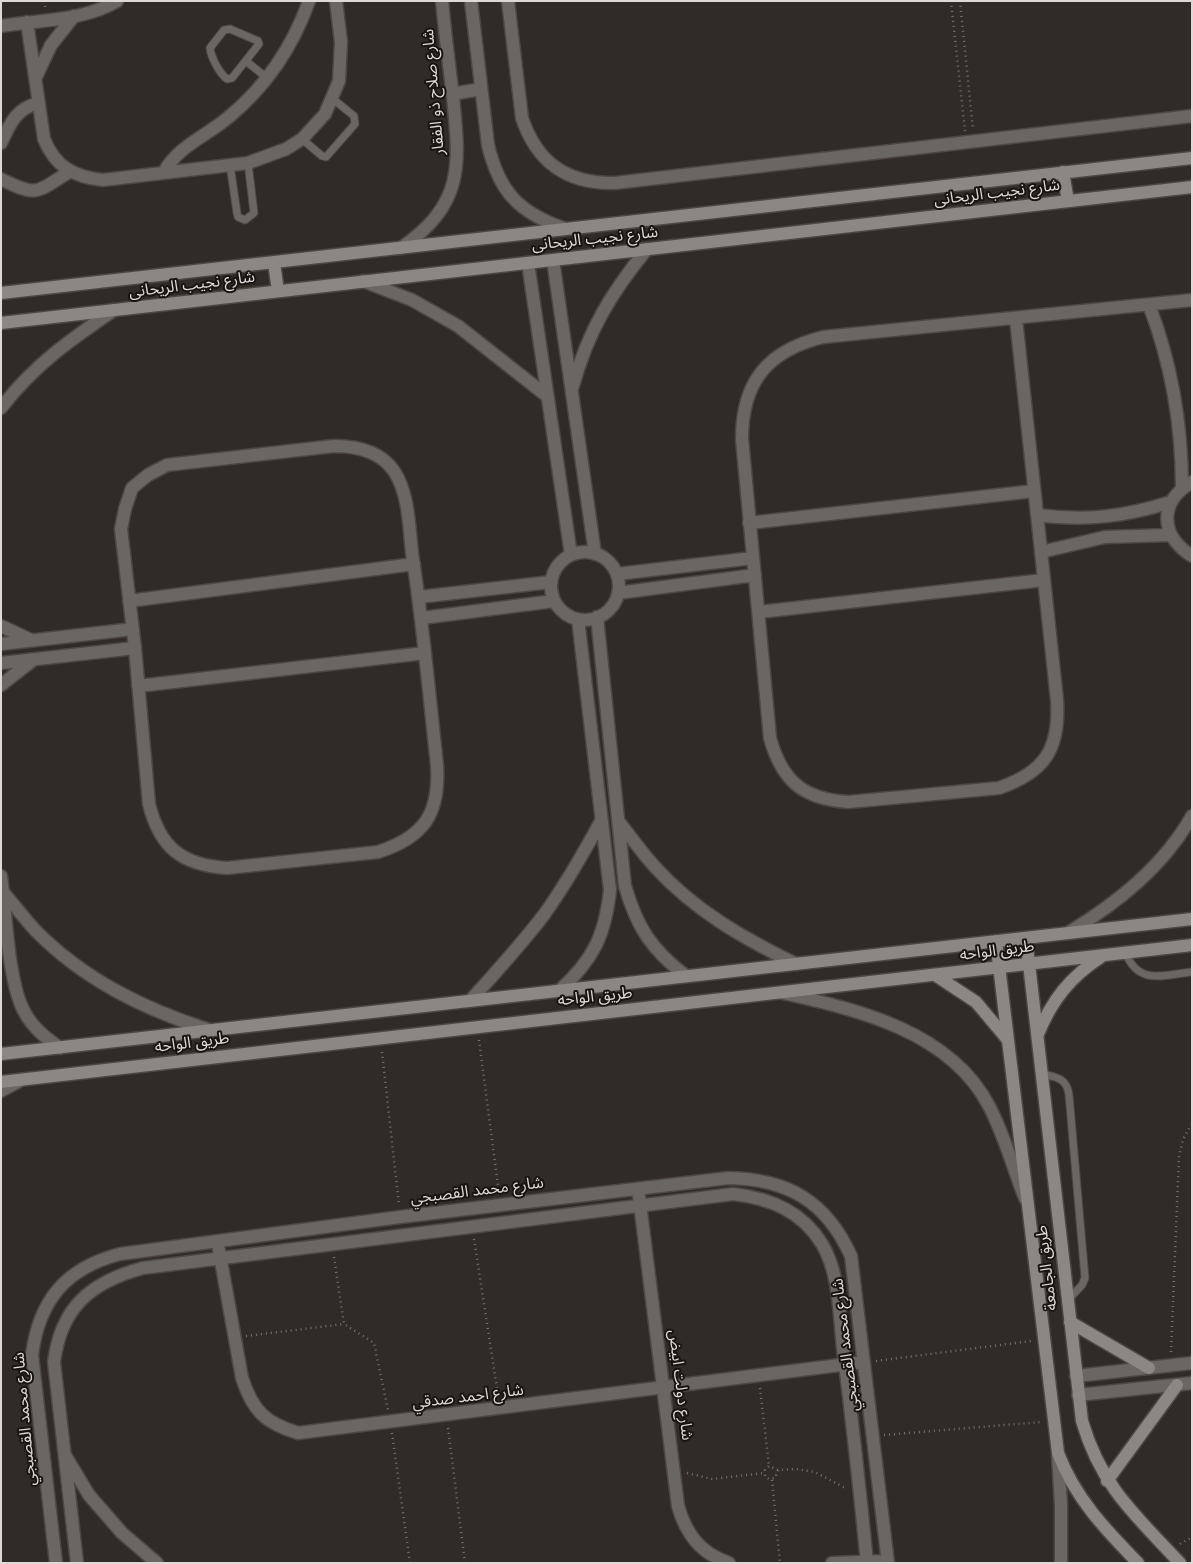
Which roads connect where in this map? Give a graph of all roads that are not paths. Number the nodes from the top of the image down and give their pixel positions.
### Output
1 (117, 1) edge
2 (309, 1) edge
3 (336, 1) edge
4 (442, 1) edge
5 (471, 1) edge
6 (508, 1) edge
7 (74, 16) junction
8 (27, 22) junction
9 (1, 26) edge
10 (246, 61) junction
11 (267, 78) junction
12 (35, 79) junction
13 (481, 89) junction
14 (452, 94) junction
15 (333, 98) junction
16 (38, 103) junction
17 (1192, 116) edge
18 (302, 139) junction
19 (1, 143) edge
20 (1192, 158) edge
21 (248, 163) junction
22 (230, 165) junction
23 (69, 172) junction
24 (164, 172) junction
25 (1063, 172) junction
26 (1, 179) edge
27 (1192, 187) edge
28 (1068, 201) junction
29 (563, 228) junction
30 (402, 248) junction
31 (647, 249) junction
32 (553, 260) junction
33 (274, 263) junction
34 (528, 263) junction
35 (363, 281) junction
36 (278, 291) junction
37 (1, 293) edge
38 (1192, 300) edge
39 (1149, 305) junction
40 (114, 310) junction
41 (1016, 319) junction
42 (1, 322) edge
43 (571, 391) junction
44 (548, 396) junction
45 (1, 408) edge
46 (1187, 485) edge
47 (1034, 491) junction
48 (1171, 502) junction
49 (1037, 514) junction
50 (749, 523) junction
51 (1170, 535) junction
52 (1041, 552) junction
53 (595, 554) junction
54 (571, 555) junction
55 (1192, 556) edge
56 (753, 558) junction
57 (414, 564) junction
58 (617, 574) junction
59 (755, 576) junction
60 (1044, 580) junction
61 (551, 582) junction
62 (618, 593) junction
63 (419, 597) junction
64 (129, 601) junction
65 (554, 601) junction
66 (759, 612) junction
67 (422, 618) junction
68 (597, 618) junction
69 (578, 619) junction
70 (1, 626) edge
71 (133, 629) junction
72 (31, 640) junction
73 (1, 644) edge
74 (135, 648) junction
75 (425, 653) junction
76 (34, 660) junction
77 (1, 663) edge
78 (1, 684) edge
79 (138, 686) junction
80 (1192, 816) edge
81 (601, 821) junction
82 (620, 822) junction
83 (1, 876) edge
84 (3, 892) junction
85 (1192, 919) edge
86 (1068, 933) junction
87 (1026, 938) junction
88 (996, 941) junction
89 (1192, 945) edge
90 (1125, 952) junction
91 (1104, 955) junction
92 (796, 964) junction
93 (1029, 964) junction
94 (999, 967) junction
95 (1192, 972) edge
96 (935, 974) junction
97 (686, 976) junction
98 (559, 990) junction
99 (778, 992) junction
100 (470, 1001) junction
101 (209, 1030) junction
102 (1037, 1036) junction
103 (1008, 1040) junction
104 (60, 1048) junction
105 (1, 1054) edge
106 (1042, 1074) junction
107 (22, 1079) junction
108 (1, 1082) edge
109 (1, 1091) edge
110 (638, 1188) junction
111 (640, 1204) junction
112 (1028, 1205) junction
113 (217, 1241) junction
114 (220, 1258) junction
115 (1067, 1301) junction
116 (1070, 1322) junction
117 (864, 1362) junction
118 (1192, 1363) edge
119 (845, 1365) junction
120 (1148, 1368) junction
121 (1076, 1376) junction
122 (1192, 1383) edge
123 (1176, 1385) junction
124 (664, 1388) junction
125 (1078, 1395) junction
126 (63, 1452) junction
127 (1058, 1453) junction
128 (1107, 1481) junction
129 (867, 1562) edge
130 (887, 1562) edge
131 (56, 1563) edge
132 (77, 1563) edge
133 (157, 1563) edge
134 (728, 1563) edge
135 (832, 1563) edge
136 (1061, 1563) edge
137 (1138, 1563) edge
138 (1180, 1563) edge

1 - 7 street
2 - 11 street
3 - 15 street
4 - 14 street, شارع صلاح ذو الفقار
5 - 13 street
6 - 17 street
7 - 8 street
7 - 12 street
8 - 9 street
8 - 12 street
10 - 10 lane
10 - 11 lane
11 - 24 street
12 - 16 street
13 - 14 street
13 - 29 street
14 - 30 street, شارع صلاح ذو الفقار
15 - 18 street
15 - 18 lane
16 - 19 street
16 - 23 street
18 - 21 street
20 - 25 street, شارع نجيب الريحانى
21 - 22 street
21 - 22 lane
22 - 24 street
23 - 24 street
23 - 26 street
25 - 28 street
25 - 29 street, شارع نجيب الريحانى
27 - 28 street, شارع نجيب الريحانى
28 - 31 street, شارع نجيب الريحانى
29 - 30 street, شارع نجيب الريحانى
30 - 33 street, شارع نجيب الريحانى
31 - 32 street, شارع نجيب الريحانى
31 - 43 street
32 - 34 street, شارع نجيب الريحانى
32 - 43 street
33 - 36 street
33 - 37 street, شارع نجيب الريحانى
34 - 35 street, شارع نجيب الريحانى
34 - 44 street
35 - 36 street, شارع نجيب الريحانى
35 - 44 street
36 - 40 street, شارع نجيب الريحانى
38 - 39 street
39 - 41 street
39 - 46 street
40 - 42 street, شارع نجيب الريحانى
40 - 45 street
41 - 47 street
41 - 50 street
43 - 53 street
44 - 54 street
46 - 48 street
47 - 49 street
47 - 50 street
48 - 49 street
48 - 51 street
49 - 52 street
50 - 56 street
51 - 52 street
51 - 55 street
52 - 60 street
53 - 54 street
53 - 58 street
54 - 61 street
56 - 58 street
56 - 59 street
57 - 63 street
57 - 64 street
57 - 64 street
58 - 62 street
59 - 62 street
59 - 66 street
60 - 66 street
60 - 66 street
61 - 63 street
61 - 65 street
62 - 68 street
63 - 67 street
64 - 71 street
65 - 67 street
65 - 69 street
67 - 75 street
68 - 69 street
68 - 82 street
69 - 81 street
70 - 72 street
71 - 72 street
71 - 74 street
72 - 73 street
74 - 76 street
74 - 79 street
75 - 79 street
75 - 79 street
76 - 77 street
76 - 78 street
80 - 86 street
81 - 98 street
81 - 100 street
82 - 92 street
82 - 97 street
83 - 84 street
84 - 101 street
84 - 104 street
85 - 86 street, طريق الواحه
86 - 87 street, طريق الواحه
87 - 88 street, طريق الواحه
87 - 93 street, طريق الجامعة
88 - 92 street, طريق الواحه
88 - 94 street, طريق الجامعة
89 - 90 street, طريق الواحه
90 - 91 street, طريق الواحه
90 - 95 lane
91 - 93 street, طريق الواحه
91 - 102 street
92 - 97 street, طريق الواحه
93 - 94 street, طريق الواحه
93 - 102 street, طريق الجامعة
94 - 96 street, طريق الواحه
94 - 103 street, طريق الجامعة
96 - 99 street, طريق الواحه
96 - 103 street
97 - 98 street, طريق الواحه
98 - 100 street, طريق الواحه
99 - 107 street, طريق الواحه
99 - 112 street
100 - 101 street, طريق الواحه
101 - 104 street, طريق الواحه
102 - 106 street, طريق الجامعة
103 - 112 street, طريق الجامعة
104 - 105 street, طريق الواحه
106 - 115 street, طريق الجامعة
106 - 115 lane
107 - 108 street, طريق الواحه
107 - 109 street
110 - 111 street, شارع دولت ابيض
110 - 113 street, شارع محمد القصبجي
110 - 117 street, شارع محمد القصبجي
111 - 114 street, شارع محمد القصبجي
111 - 119 street, شارع محمد القصبجي
111 - 124 street, شارع دولت ابيض
112 - 127 street, طريق الجامعة
113 - 114 street, شارع احمد صدقي
113 - 131 street, شارع محمد القصبجي
114 - 124 street, شارع احمد صدقي
114 - 126 street, شارع محمد القصبجي
115 - 116 street, طريق الجامعة
116 - 120 street
116 - 121 street, طريق الجامعة
117 - 119 street, شارع احمد صدقي
117 - 130 street, شارع محمد القصبجي
118 - 120 street
119 - 124 street, شارع احمد صدقي
119 - 129 street, شارع محمد القصبجي
120 - 121 street
121 - 125 street, طريق الجامعة
122 - 123 street
123 - 125 street
123 - 128 street
124 - 134 street, شارع دولت ابيض
125 - 128 street, طريق الجامعة
126 - 132 street, شارع محمد القصبجي
126 - 133 street
127 - 136 street
127 - 137 street, طريق الجامعة
128 - 138 street, طريق الجامعة
129 - 130 street
129 - 135 street

